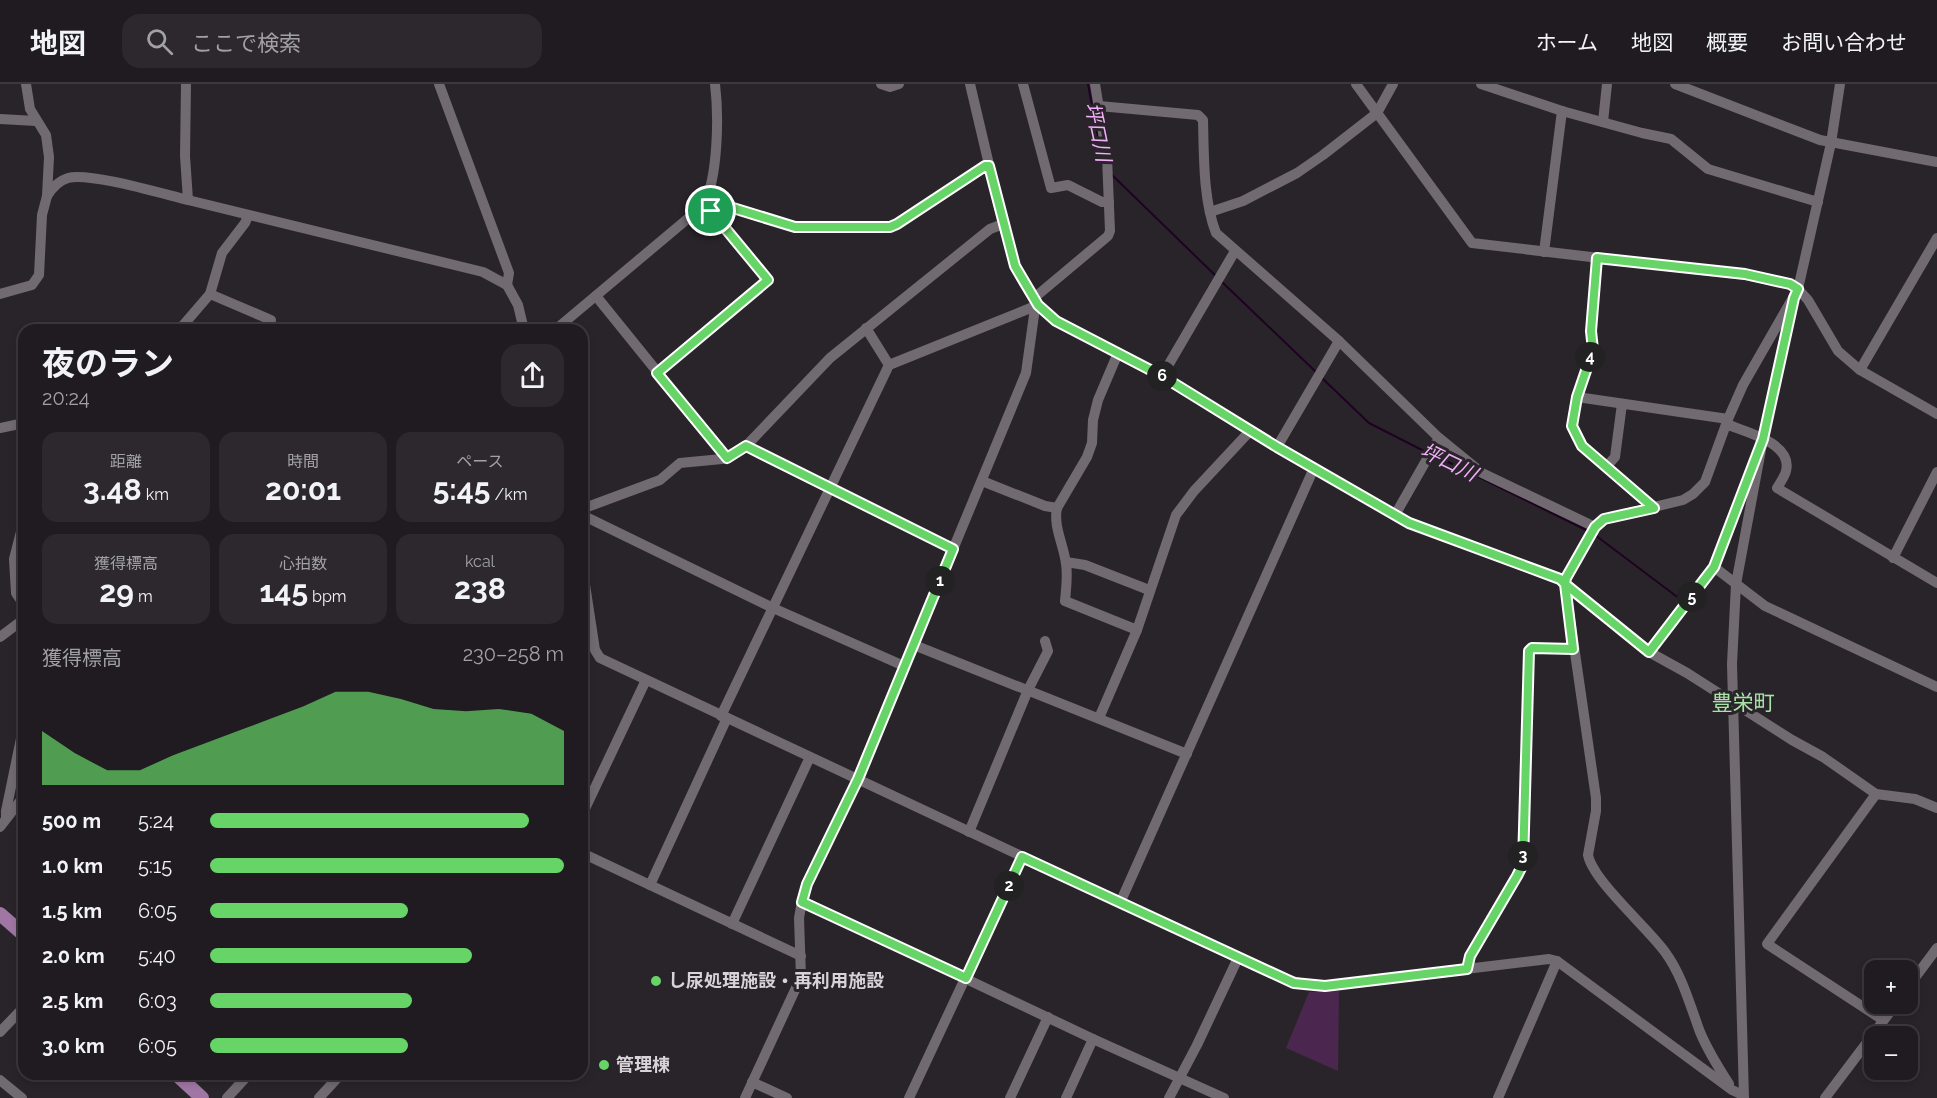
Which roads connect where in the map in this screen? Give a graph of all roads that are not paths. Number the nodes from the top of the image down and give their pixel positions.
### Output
1 (26, 84) edge
2 (186, 84) edge
3 (439, 84) edge
4 (715, 84) edge
5 (881, 84) edge
6 (900, 84) edge
7 (970, 84) edge
8 (1023, 84) edge
9 (1095, 84) edge
10 (1356, 84) edge
11 (1393, 84) edge
12 (1481, 84) edge
13 (1607, 84) edge
14 (1675, 84) edge
15 (1840, 84) edge
16 (1099, 106) junction
17 (1562, 111) junction
18 (1377, 113) junction
19 (0, 119) edge
20 (36, 121) junction
21 (1603, 122) junction
22 (1831, 143) junction
23 (1937, 162) edge
24 (989, 166) junction
25 (47, 196) junction
26 (188, 200) junction
27 (706, 202) junction
28 (1109, 202) junction
29 (1818, 202) junction
30 (1210, 212) junction
31 (248, 216) junction
32 (1003, 224) junction
33 (1937, 238) edge
34 (1235, 251) junction
35 (1544, 252) junction
36 (1597, 258) junction
37 (507, 285) junction
38 (1796, 293) junction
39 (0, 294) edge
40 (210, 294) junction
41 (596, 296) junction
42 (1036, 304) junction
43 (271, 320) dead end
44 (185, 324) edge
45 (523, 324) edge
46 (562, 324) edge
47 (866, 328) junction
48 (1339, 341) junction
49 (1118, 353) junction
50 (889, 364) junction
51 (1860, 370) junction
52 (657, 373) junction
53 (1162, 376) junction
54 (1577, 397) junction
55 (1622, 404) junction
56 (1937, 414) edge
57 (1727, 422) junction
58 (18, 424) edge
59 (0, 428) edge
60 (1250, 431) junction
61 (1439, 438) junction
62 (1763, 439) junction
63 (746, 446) junction
64 (1277, 447) junction
65 (727, 458) junction
66 (1607, 466) junction
67 (1314, 468) junction
68 (1937, 472) edge
69 (982, 481) junction
70 (830, 488) junction
71 (588, 507) edge
72 (1057, 508) junction
73 (1654, 508) junction
74 (1395, 515) junction
75 (588, 518) edge
76 (1595, 527) junction
77 (18, 543) edge
78 (953, 549) junction
79 (1893, 558) junction
80 (1066, 562) junction
81 (1714, 567) junction
82 (1937, 583) edge
83 (1565, 584) junction
84 (1736, 584) junction
85 (1149, 590) junction
86 (18, 596) edge
87 (588, 604) edge
88 (773, 608) junction
89 (18, 624) edge
90 (1137, 630) junction
91 (0, 637) edge
92 (1045, 641) dead end
93 (914, 645) junction
94 (1573, 649) junction
95 (1649, 652) junction
96 (904, 666) junction
97 (646, 680) junction
98 (1937, 687) edge
99 (1028, 690) junction
100 (1734, 704) junction
101 (724, 717) junction
102 (1099, 718) junction
103 (18, 753) edge
104 (1187, 754) junction
105 (810, 757) junction
106 (858, 779) junction
107 (1876, 794) junction
108 (588, 802) edge
109 (18, 804) edge
110 (1937, 808) edge
111 (3, 823) edge
112 (969, 831) junction
113 (588, 857) edge
114 (1022, 857) junction
115 (650, 885) junction
116 (802, 902) junction
117 (1120, 903) junction
118 (0, 914) edge
119 (732, 924) junction
120 (18, 930) edge
121 (1937, 948) edge
122 (801, 956) junction
123 (1238, 958) junction
124 (1557, 961) junction
125 (1467, 969) junction
126 (1918, 974) edge
127 (966, 978) junction
128 (18, 1013) edge
129 (1888, 1014) edge
130 (1048, 1017) junction
131 (1883, 1020) junction
132 (0, 1032) edge
133 (1094, 1039) junction
134 (1179, 1077) junction
135 (0, 1080) edge
136 (182, 1080) edge
137 (244, 1080) edge
138 (335, 1080) edge
139 (752, 1082) junction
140 (1732, 1090) junction
141 (1744, 1096) edge
142 (22, 1098) edge
143 (202, 1098) edge
144 (227, 1098) edge
145 (318, 1098) edge
146 (745, 1098) edge
147 (788, 1098) edge
148 (909, 1098) edge
149 (1010, 1098) edge
150 (1066, 1098) edge
151 (1169, 1098) edge
152 (1224, 1098) edge
153 (1498, 1098) edge
154 (1825, 1098) edge

1 - 20 street
2 - 26 street
3 - 37 street
4 - 27 street
5 - 6 street
7 - 24 street
8 - 28 street
9 - 16 street
10 - 18 street
11 - 18 street
12 - 17 street
13 - 21 street
14 - 22 street
15 - 22 street
16 - 28 street
16 - 30 street
17 - 21 street
17 - 35 street
18 - 30 street
18 - 35 street
19 - 20 street
20 - 25 street
21 - 29 street
22 - 23 street
22 - 29 street
24 - 27 street
24 - 32 street
25 - 26 street
25 - 39 street
26 - 31 street
27 - 41 street
27 - 52 street
28 - 42 street
29 - 38 street
30 - 34 street
31 - 37 street
31 - 40 street
32 - 42 street
32 - 47 street
33 - 51 street
34 - 48 street
34 - 53 street
35 - 36 street
36 - 38 street
36 - 54 street
37 - 45 street
38 - 51 street
38 - 57 street
38 - 62 street
40 - 43 street
40 - 44 street
41 - 46 street
41 - 52 street
42 - 49 street
42 - 50 street
42 - 69 street
47 - 50 street
47 - 63 street
48 - 61 street
48 - 64 street
49 - 53 street
49 - 72 street
50 - 70 street
51 - 56 street
52 - 65 street
53 - 60 street
54 - 55 street
54 - 66 street
55 - 57 street
55 - 66 street
57 - 62 street
57 - 73 street
58 - 59 street
60 - 64 street
60 - 85 street
61 - 74 street
61 - 76 street
62 - 79 street
62 - 81 street
62 - 84 street
63 - 65 street
63 - 70 street
64 - 67 street
65 - 71 street
66 - 73 street
67 - 74 street
67 - 104 street
68 - 79 street
69 - 72 street
69 - 78 street
70 - 78 street
70 - 88 street
72 - 80 street
73 - 76 street
74 - 83 street
75 - 88 street
76 - 83 street
77 - 86 street
78 - 93 street
79 - 82 street
80 - 85 street
80 - 90 street
81 - 84 street
81 - 95 street
83 - 94 street
83 - 95 street
84 - 98 street
84 - 100 street
85 - 90 street
87 - 97 street
88 - 96 street
88 - 101 street
89 - 91 street
90 - 102 street
92 - 99 street
93 - 96 street
93 - 99 street
94 - 125 street
94 - 140 street
95 - 100 street
96 - 106 street
97 - 101 street
97 - 108 street
99 - 102 street
99 - 112 street
100 - 107 street
100 - 141 street
101 - 105 street
101 - 115 street
102 - 104 street
103 - 111 street
104 - 117 street
105 - 106 street
105 - 119 street
106 - 112 street
106 - 116 street
107 - 110 street
107 - 131 street
109 - 111 street
112 - 114 street
113 - 115 street
114 - 117 street
114 - 127 street
115 - 119 street
116 - 122 street
116 - 127 street
117 - 123 street
118 - 120 main road
119 - 122 street
121 - 126 street
122 - 139 street
123 - 125 street
123 - 134 street
124 - 125 street
124 - 140 street
124 - 153 street
127 - 130 street
127 - 148 street
128 - 132 street
129 - 131 street
130 - 133 street
130 - 149 street
131 - 154 street
133 - 134 street
133 - 150 street
134 - 151 street
134 - 152 street
135 - 142 street
136 - 143 main road
137 - 144 street
138 - 145 street
139 - 146 street
139 - 147 street
140 - 141 street

